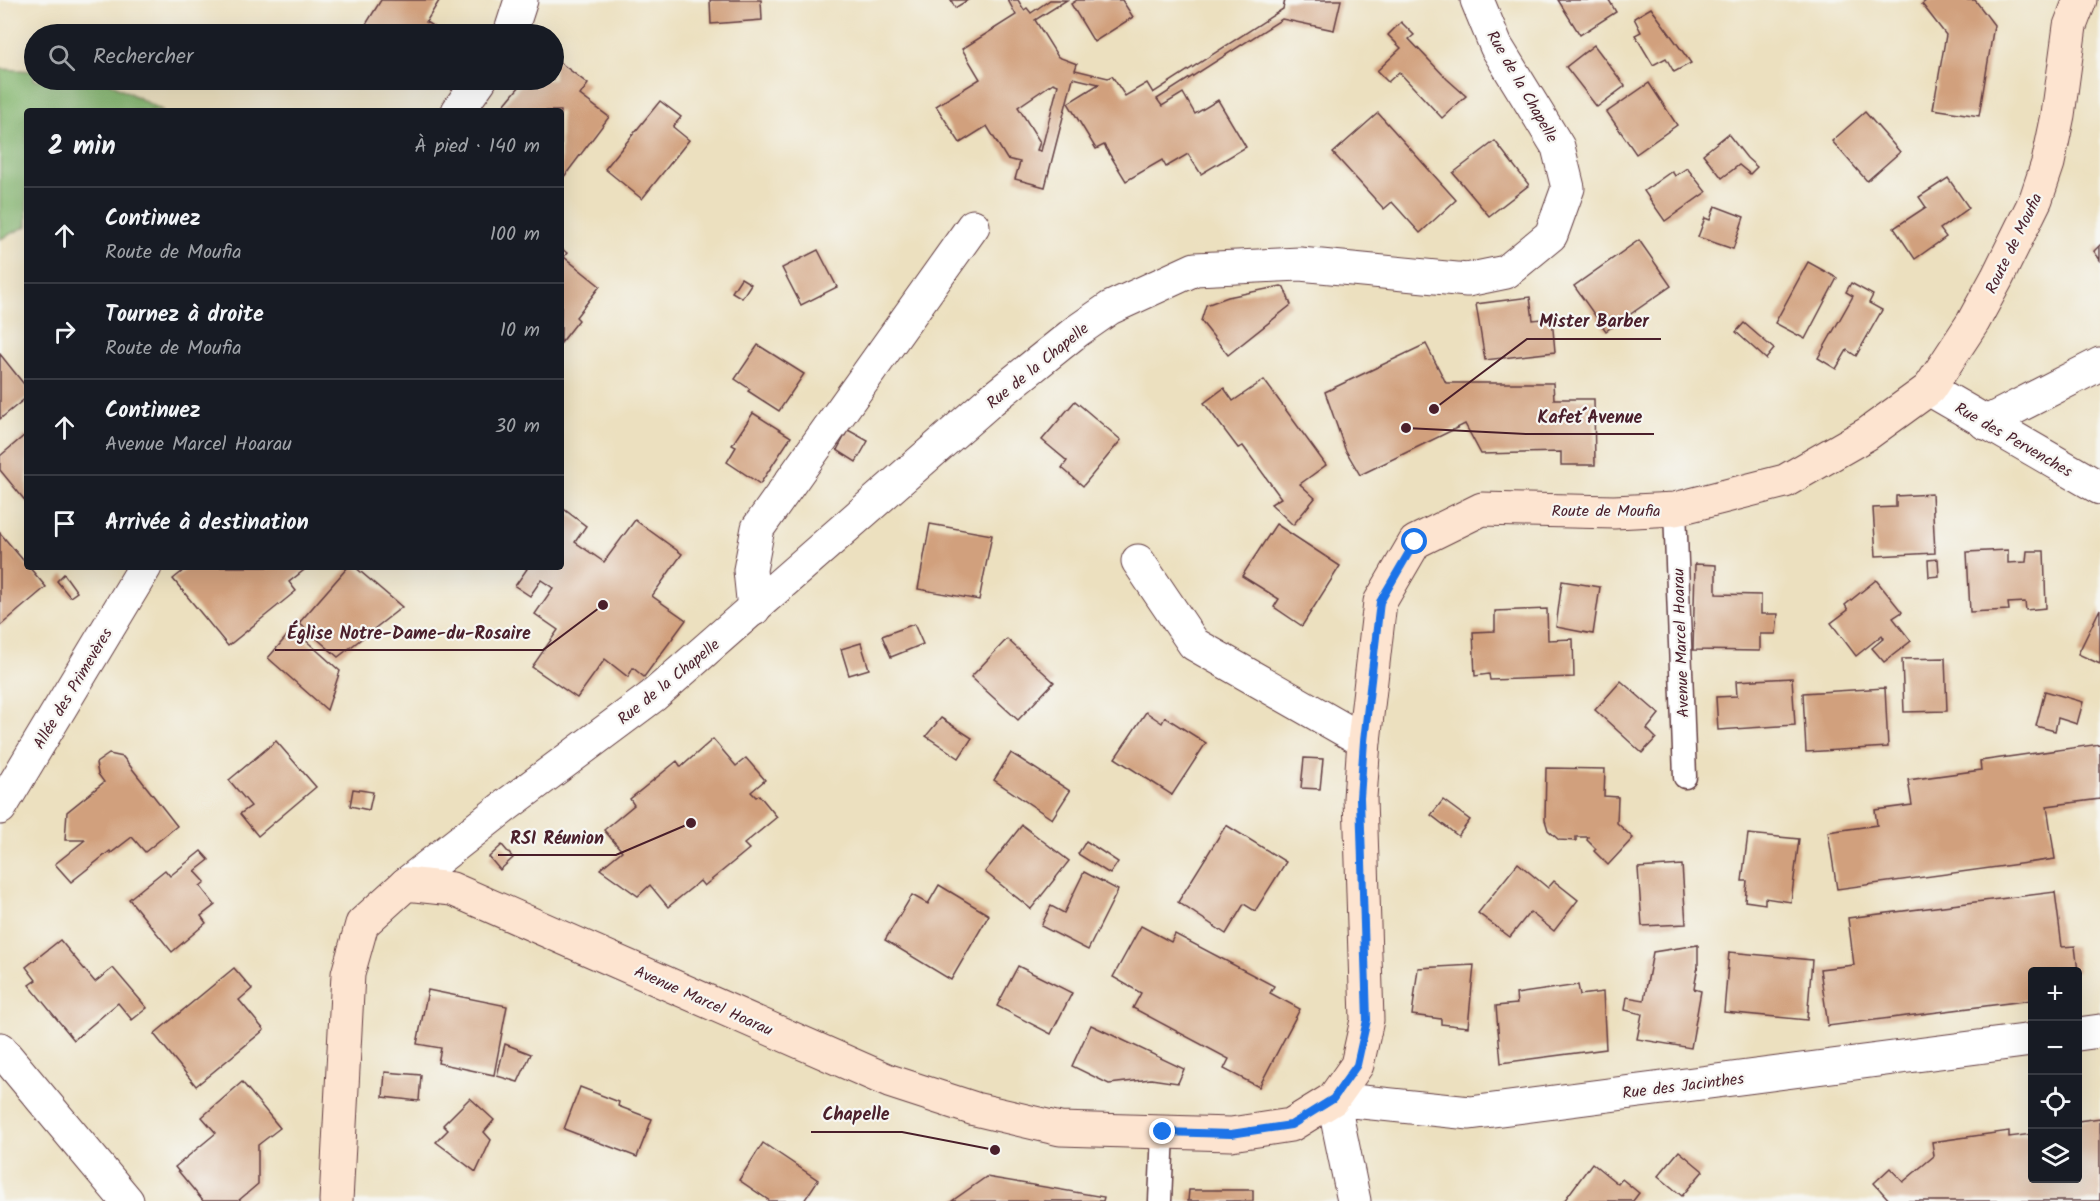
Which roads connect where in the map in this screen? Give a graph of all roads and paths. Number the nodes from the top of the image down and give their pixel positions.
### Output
1 (521, 0) edge
2 (1477, 0) edge
3 (2080, 0) edge
4 (513, 24) edge
5 (473, 90) edge
6 (460, 108) edge
7 (973, 226) dead end
8 (2100, 364) edge
9 (1929, 389) junction
10 (1985, 423) junction
11 (2100, 488) edge
12 (1675, 509) junction
13 (1138, 561) dead end
14 (143, 570) edge
15 (754, 609) junction
16 (1364, 741) junction
17 (1685, 777) dead end
18 (0, 808) edge
19 (406, 884) junction
20 (2100, 1031) edge
21 (2082, 1033) edge
22 (2028, 1041) edge
23 (0, 1050) edge
24 (1333, 1099) junction
25 (1163, 1132) junction
26 (128, 1201) edge
27 (336, 1201) edge
28 (1160, 1201) edge
29 (1354, 1201) edge

1 - 4 street
2 - 15 street, Rue de la Chapelle
3 - 9 main road, Route de Moufia
5 - 6 street
7 - 15 street
8 - 10 street
9 - 10 street, Rue des Pervenches
9 - 12 main road, Route de Moufia
10 - 11 street, Rue des Pervenches
12 - 16 main road, Route de Moufia
12 - 17 lane, Avenue Marcel Hoarau
13 - 16 street
14 - 18 street, Allée des Primevères
15 - 19 street, Rue de la Chapelle
16 - 24 main road, Route de Moufia
19 - 25 main road, Avenue Marcel Hoarau
19 - 27 main road
20 - 21 street
22 - 24 street, Rue des Jacinthes
23 - 26 street
24 - 25 main road, Avenue Marcel Hoarau
24 - 29 street
25 - 28 lane

